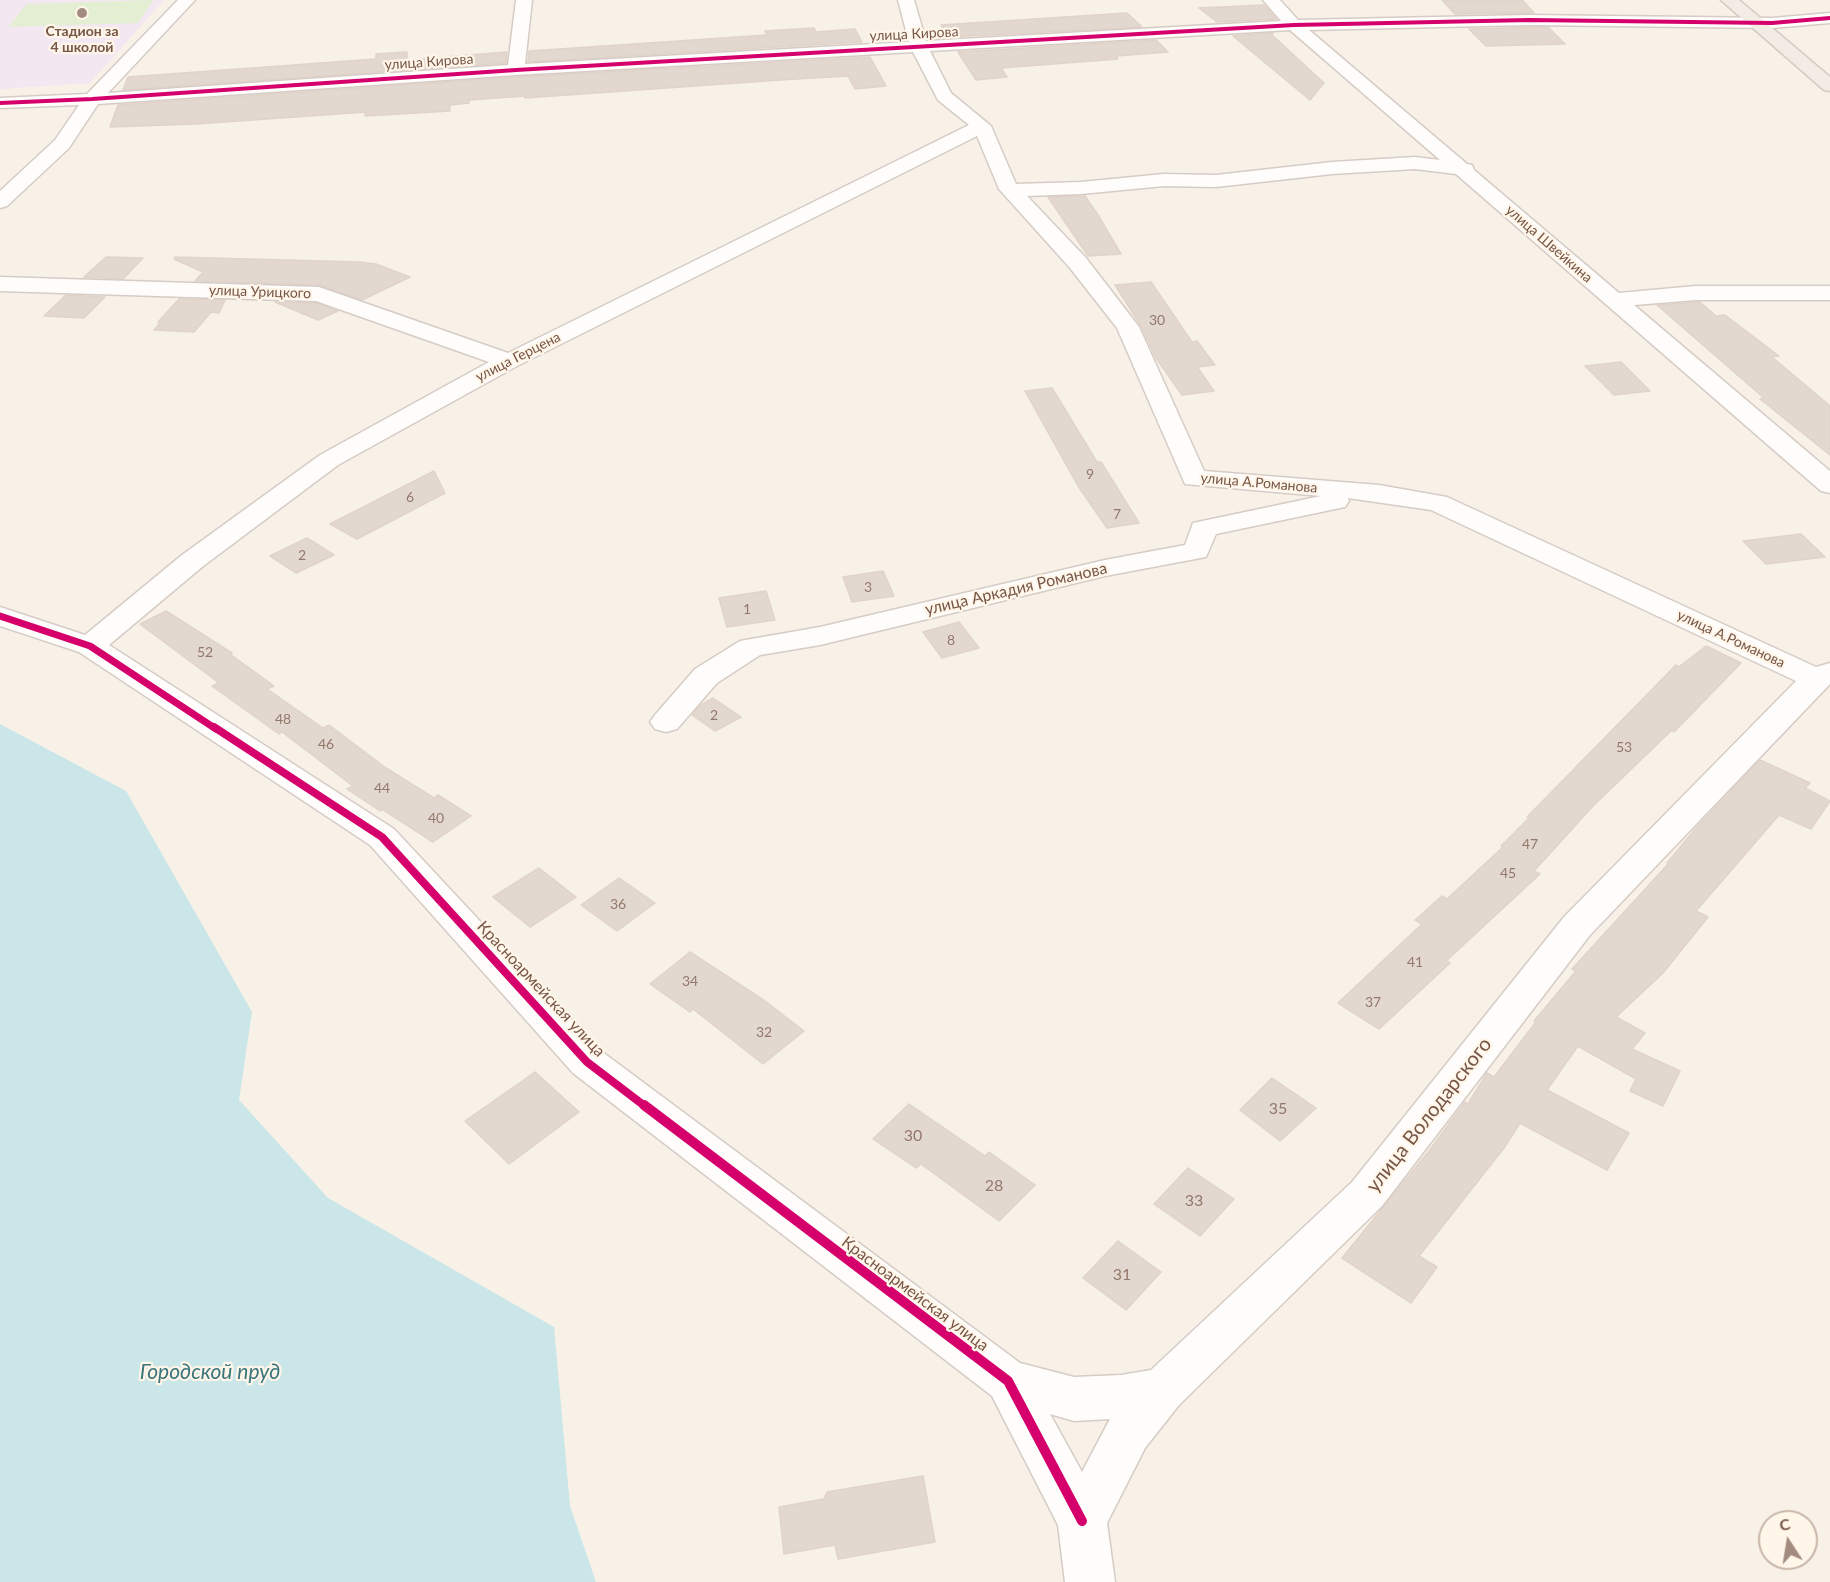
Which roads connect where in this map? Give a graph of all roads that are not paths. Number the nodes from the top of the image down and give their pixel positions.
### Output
1 (187, 0) edge
2 (524, 0) edge
3 (906, 0) edge
4 (1270, 0) edge
5 (1729, 0) edge
6 (1830, 18) edge
7 (1756, 23) junction
8 (1294, 25) junction
9 (919, 47) junction
10 (516, 70) junction
11 (1830, 86) edge
12 (92, 99) junction
13 (0, 103) edge
14 (982, 126) junction
15 (1465, 169) junction
16 (1010, 190) junction
17 (0, 202) edge
18 (0, 284) edge
19 (1830, 293) edge
20 (1614, 300) junction
21 (509, 361) junction
22 (1830, 485) edge
23 (1379, 492) junction
24 (0, 616) edge
25 (90, 646) junction
26 (1823, 676) edge
27 (666, 722) dead end
28 (1008, 1381) junction
29 (1163, 1390) junction
30 (1083, 1521) junction
31 (1090, 1582) edge

1 - 12 street
2 - 10 street
3 - 9 street, улица А.Романова
4 - 8 street, улица Швейкина
5 - 7 main road
6 - 7 street, улица Кирова
7 - 8 street, улица Кирова
7 - 11 main road
8 - 9 street, улица Кирова
8 - 15 street, улица Швейкина
9 - 10 street, улица Кирова
9 - 14 street, улица А.Романова
10 - 12 street, улица Кирова
12 - 13 street, улица Кирова
12 - 17 street
14 - 16 street, улица А.Романова
14 - 21 street, улица Герцена
15 - 16 street
15 - 20 street, улица Швейкина
16 - 23 street, улица А.Романова
18 - 21 street, улица Урицкого
19 - 20 street
20 - 22 street, улица Швейкина
21 - 25 street, улица Герцена
23 - 26 street, улица А.Романова
23 - 27 street, улица Аркадия Романова
24 - 25 street, Красноармейская улица
25 - 28 street, Красноармейская улица
26 - 29 street, улица Володарского
28 - 29 street
28 - 30 street, Красноармейская улица
29 - 30 street, улица Володарского
30 - 31 street

